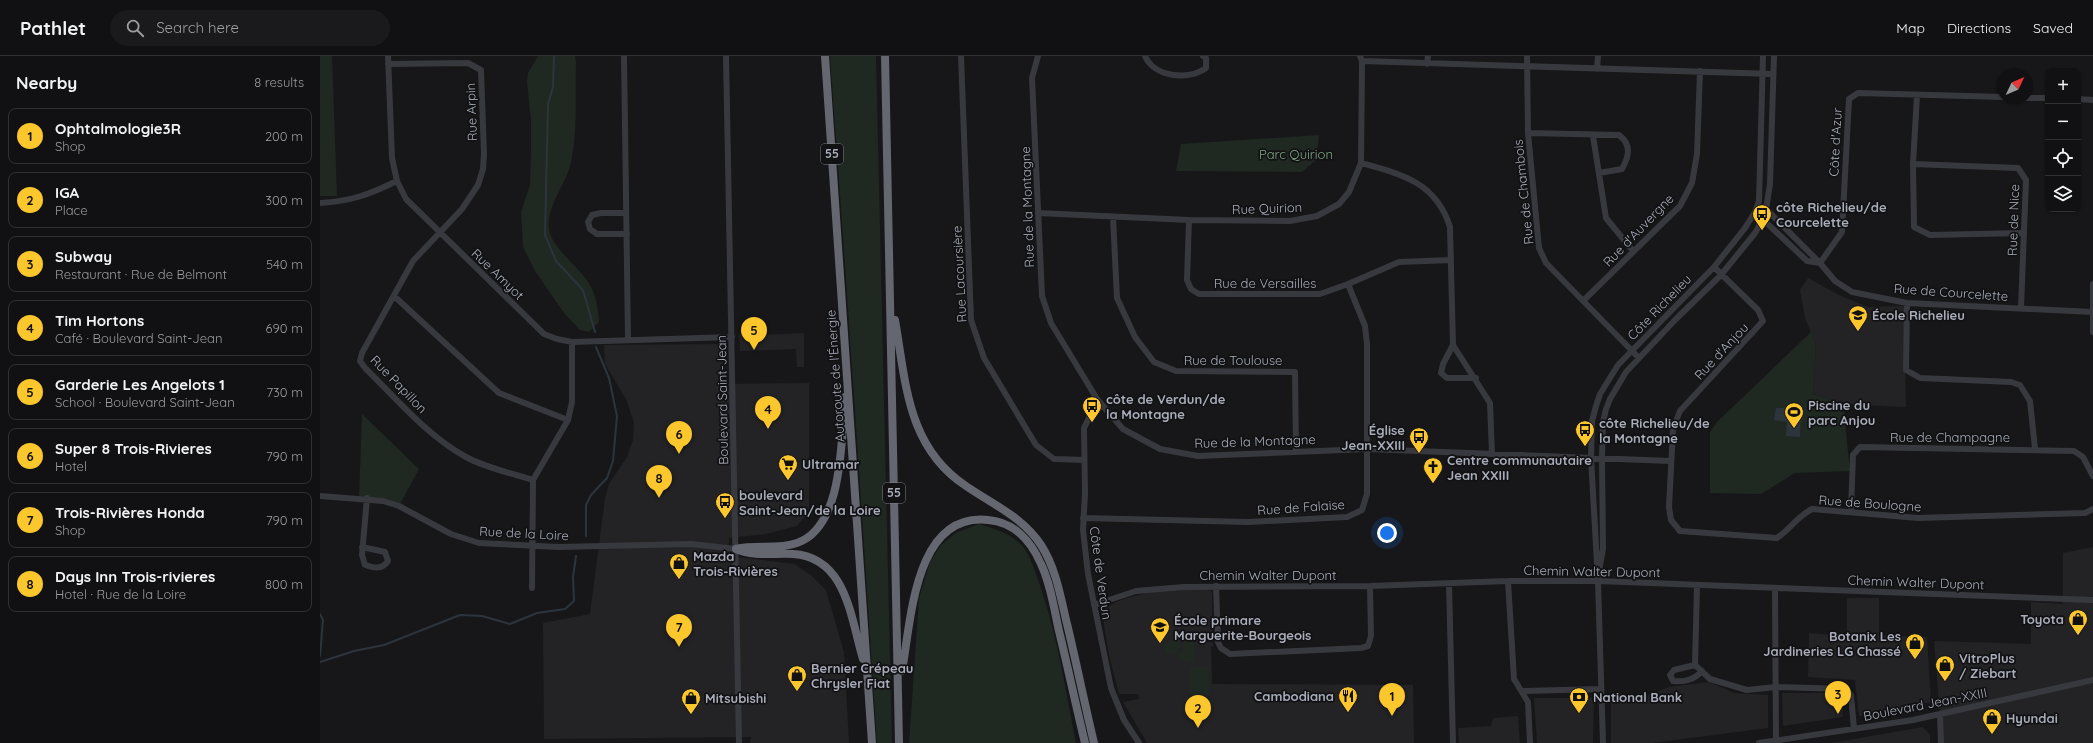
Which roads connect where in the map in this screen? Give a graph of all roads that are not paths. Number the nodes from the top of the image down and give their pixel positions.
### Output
1 (388, 56) edge
2 (624, 56) edge
3 (726, 56) edge
4 (825, 56) edge
5 (885, 56) edge
6 (961, 56) edge
7 (1038, 56) edge
8 (1144, 56) edge
9 (1203, 56) edge
10 (1428, 56) edge
11 (1527, 56) edge
12 (1598, 56) edge
13 (1763, 56) edge
14 (1774, 56) edge
15 (1361, 59) edge
16 (388, 64) junction
17 (1427, 64) junction
18 (1527, 65) junction
19 (1597, 69) junction
20 (1700, 71) junction
21 (1763, 73) junction
22 (1773, 74) junction
23 (1917, 95) junction
24 (1997, 97) edge
25 (2033, 98) edge
26 (2045, 98) edge
27 (2081, 99) edge
28 (2093, 100) edge
29 (1528, 133) junction
30 (1593, 136) junction
31 (1360, 163) junction
32 (1914, 164) junction
33 (1599, 173) junction
34 (397, 181) junction
35 (1759, 201) junction
36 (320, 203) edge
37 (1766, 209) junction
38 (1755, 212) junction
39 (626, 213) junction
40 (1038, 213) junction
41 (1113, 216) junction
42 (1763, 219) junction
43 (1189, 220) junction
44 (440, 233) junction
45 (2023, 233) junction
46 (627, 234) junction
47 (1633, 251) junction
48 (1452, 260) junction
49 (1820, 263) junction
50 (1714, 267) junction
51 (1721, 275) junction
52 (1348, 284) junction
53 (2093, 284) edge
54 (394, 296) junction
55 (890, 296) junction
56 (1583, 301) junction
57 (1908, 303) junction
58 (2021, 308) junction
59 (2092, 312) edge
60 (2093, 332) edge
61 (732, 337) junction
62 (628, 339) junction
63 (572, 342) junction
64 (1453, 345) junction
65 (1632, 350) junction
66 (1639, 358) junction
67 (847, 375) junction
68 (1476, 378) junction
69 (1102, 405) junction
70 (568, 420) junction
71 (1367, 449) junction
72 (2035, 449) junction
73 (1296, 451) junction
74 (1492, 454) junction
75 (1591, 458) junction
76 (1602, 458) junction
77 (1084, 460) junction
78 (1670, 461) junction
79 (2093, 476) edge
80 (533, 480) junction
81 (320, 496) edge
82 (367, 498) junction
83 (2093, 509) edge
84 (1851, 511) junction
85 (1083, 518) junction
86 (362, 547) junction
87 (532, 547) junction
88 (736, 549) junction
89 (1508, 581) junction
90 (1598, 581) junction
91 (1449, 584) junction
92 (1697, 585) junction
93 (1216, 586) junction
94 (1370, 586) junction
95 (532, 588) dead end
96 (1775, 588) junction
97 (2093, 600) edge
98 (1094, 605) junction
99 (1695, 665) junction
100 (1702, 671) junction
101 (867, 672) junction
102 (2093, 680) edge
103 (1776, 687) junction
104 (898, 689) junction
105 (1601, 689) junction
106 (1522, 691) junction
107 (1940, 714) junction
108 (1854, 729) junction
109 (1776, 742) edge
110 (739, 743) edge
111 (872, 743) edge
112 (899, 743) edge
113 (1085, 743) edge
114 (1094, 743) edge
115 (1139, 743) edge
116 (1453, 743) edge
117 (1530, 743) edge
118 (1603, 743) edge
119 (1760, 743) edge
120 (1941, 743) edge

1 - 16 street, Rue Amyot
2 - 39 street
3 - 61 street, Boulevard Saint-Jean
4 - 67 highway, Autoroute de l'Énergie / 55
5 - 55 highway, 55
6 - 77 street, Rue Lacoursière
7 - 40 street, Rue de la Montagne
8 - 9 street
10 - 17 street
11 - 18 street, Rue de Chambois
12 - 19 street
13 - 21 street, Côte Richelieu
14 - 22 street, Côte Richelieu
15 - 17 street
15 - 31 street, Rue Quirion
16 - 34 street, Rue Amyot
16 - 44 street, Rue Arpin
17 - 18 street
18 - 19 street
18 - 29 street, Rue de Chambois
19 - 20 street
20 - 21 street
20 - 47 street, Rue d'Auvergne
21 - 22 street
21 - 35 street, Côte Richelieu
22 - 37 street, Côte Richelieu
23 - 24 street, Côte d'Azur
23 - 32 street
23 - 49 street, Côte d'Azur
25 - 26 street
27 - 28 street
29 - 30 street
29 - 56 street, Rue de Chambois
30 - 33 street
30 - 33 street
31 - 43 street, Rue Quirion
31 - 48 street
32 - 45 street, Rue de Nice
32 - 45 street
33 - 47 street
34 - 36 street
34 - 44 street, Rue Amyot
35 - 37 street, Rue de Courcelette
35 - 38 street, Côte Richelieu
37 - 42 street, Côte Richelieu
37 - 49 street, Rue de Courcelette
38 - 42 street, Rue de Courcelette
38 - 50 street, Côte Richelieu
39 - 46 street
39 - 46 street
40 - 41 street, Rue Quirion
40 - 69 street, Rue de la Montagne
41 - 43 street, Rue Quirion
41 - 73 street, Rue de Toulouse
42 - 49 street, Rue de Courcelette
42 - 51 street, Côte Richelieu
43 - 52 street, Rue de Versailles
44 - 54 street, Rue Papillon
44 - 63 street, Rue Amyot
45 - 58 street, Rue de Nice
46 - 62 street
47 - 56 street, Rue d'Auvergne
48 - 52 street, Rue de Versailles
48 - 64 street
49 - 57 street, Rue de Courcelette
50 - 51 street, Rue d'Anjou
50 - 65 street, Côte Richelieu
51 - 66 street, Côte Richelieu
51 - 78 street, Rue d'Anjou
52 - 71 street, Rue de Falaise
53 - 59 street
54 - 70 street
54 - 80 street, Rue Papillon
55 - 104 highway, 55
55 - 114 highway
56 - 65 street, Rue de Chambois
57 - 58 street, Rue de Courcelette
57 - 72 street
58 - 59 street, Rue de Courcelette
59 - 60 street
61 - 62 street, Rue Amyot
61 - 88 street, Boulevard Saint-Jean
62 - 63 street, Rue Amyot
63 - 70 street
64 - 68 street
64 - 68 street
65 - 66 street, Rue de Chambois
65 - 75 street, Côte Richelieu
66 - 76 street, Côte Richelieu
67 - 88 highway
67 - 101 highway, Autoroute de l'Énergie / 55
68 - 74 street
69 - 73 street, Rue de la Montagne
69 - 77 street, Côte de Verdun
70 - 80 street
71 - 73 street, Rue de la Montagne
71 - 74 street, Rue de la Montagne
71 - 85 street, Rue de Falaise
72 - 79 street, Rue de Champagne
72 - 84 street, Rue de Champagne
74 - 75 street, Rue de la Montagne
75 - 76 street, Rue de la Montagne
75 - 90 street, Côte Richelieu
76 - 78 street, Rue de la Montagne
76 - 90 street, Côte Richelieu
77 - 85 street, Côte de Verdun
78 - 84 street, Rue de Boulogne
80 - 87 street
81 - 82 street, Rue de la Loire
82 - 86 street
82 - 87 street, Rue de la Loire
83 - 84 street, Rue de Boulogne
85 - 98 street, Côte de Verdun
86 - 86 street
87 - 88 street, Rue de la Loire
87 - 95 street
88 - 101 highway
88 - 110 street, Boulevard Saint-Jean
89 - 90 street, Chemin Walter Dupont
89 - 91 street, Chemin Walter Dupont
89 - 106 street
90 - 92 street, Chemin Walter Dupont
90 - 105 street, Côte Richelieu
91 - 94 street, Chemin Walter Dupont
91 - 116 street
92 - 96 street, Chemin Walter Dupont
92 - 99 street
93 - 94 street, Chemin Walter Dupont
93 - 94 street
93 - 98 street, Chemin Walter Dupont
96 - 97 street, Chemin Walter Dupont
96 - 103 street
98 - 115 street, Côte de Verdun
99 - 100 street
99 - 100 street
100 - 103 street
101 - 111 highway, Autoroute de l'Énergie / 55
102 - 107 street, Boulevard Jean-XXIII
103 - 108 street
103 - 109 street
104 - 112 highway, 55
104 - 113 highway
105 - 106 street
105 - 118 street, Côte Richelieu
106 - 117 street
107 - 108 street, Boulevard Jean-XXIII
107 - 120 street
108 - 109 street, Boulevard Jean-XXIII
109 - 119 street, Boulevard Jean-XXIII

